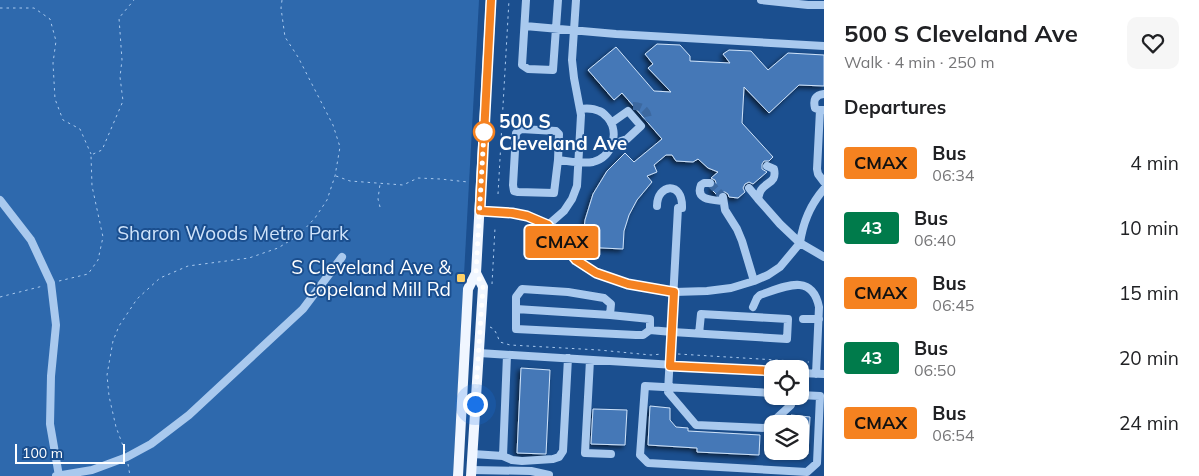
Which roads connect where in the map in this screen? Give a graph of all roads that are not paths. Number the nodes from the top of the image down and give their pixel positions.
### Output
1 (492, 0) edge
2 (526, 0) edge
3 (558, 0) edge
4 (576, 0) edge
5 (761, 0) edge
6 (824, 5) edge
7 (525, 26) junction
8 (556, 28) junction
9 (574, 30) junction
10 (824, 46) edge
11 (824, 94) edge
12 (580, 109) junction
13 (822, 110) edge
14 (611, 123) junction
15 (610, 148) junction
16 (558, 160) junction
17 (578, 162) junction
18 (767, 166) dead end
19 (824, 182) edge
20 (710, 183) dead end
21 (749, 188) dead end
22 (824, 189) edge
23 (758, 199) junction
24 (0, 200) edge
25 (657, 206) dead end
26 (480, 211) junction
27 (548, 225) junction
28 (800, 243) junction
29 (342, 257) dead end
30 (824, 257) edge
31 (476, 272) junction
32 (754, 281) junction
33 (674, 292) junction
34 (753, 307) dead end
35 (516, 309) junction
36 (610, 315) junction
37 (803, 319) dead end
38 (819, 319) junction
39 (650, 330) junction
40 (672, 332) junction
41 (699, 334) junction
42 (479, 353) junction
43 (507, 354) junction
44 (568, 358) junction
45 (590, 360) junction
46 (670, 366) junction
47 (764, 371) edge
48 (820, 374) edge
49 (669, 388) junction
50 (764, 393) edge
51 (809, 395) edge
52 (791, 405) edge
53 (473, 454) junction
54 (611, 454) dead end
55 (503, 456) junction
56 (471, 473) edge
57 (549, 475) edge
58 (58, 476) edge
59 (458, 476) edge

1 - 26 main road
2 - 7 street
3 - 8 street
4 - 9 street
5 - 6 street
7 - 8 street
7 - 8 street
8 - 9 street
9 - 10 street
9 - 12 street
11 - 13 street
12 - 14 street
12 - 17 street
13 - 19 street
14 - 15 street
14 - 15 street
15 - 17 street
16 - 16 street
16 - 17 street
17 - 27 street
18 - 23 street
20 - 32 street
21 - 23 street
22 - 28 street
23 - 28 street
24 - 58 street
25 - 33 street
26 - 27 street
26 - 31 main road
27 - 33 street
28 - 30 street
28 - 32 street
29 - 58 street
31 - 42 main road
31 - 59 main road
32 - 33 street
33 - 40 street
34 - 38 street
35 - 36 street
35 - 36 street
35 - 39 street
36 - 39 street
37 - 38 street
38 - 48 street
39 - 40 street
40 - 41 street
40 - 46 street
41 - 41 street
42 - 43 street
42 - 53 main road
43 - 44 street
43 - 55 street
44 - 45 street
44 - 55 street
45 - 46 street
45 - 54 street
46 - 47 street
46 - 49 street
49 - 50 street
49 - 51 street
49 - 52 street
53 - 55 street
53 - 56 main road
56 - 57 street

